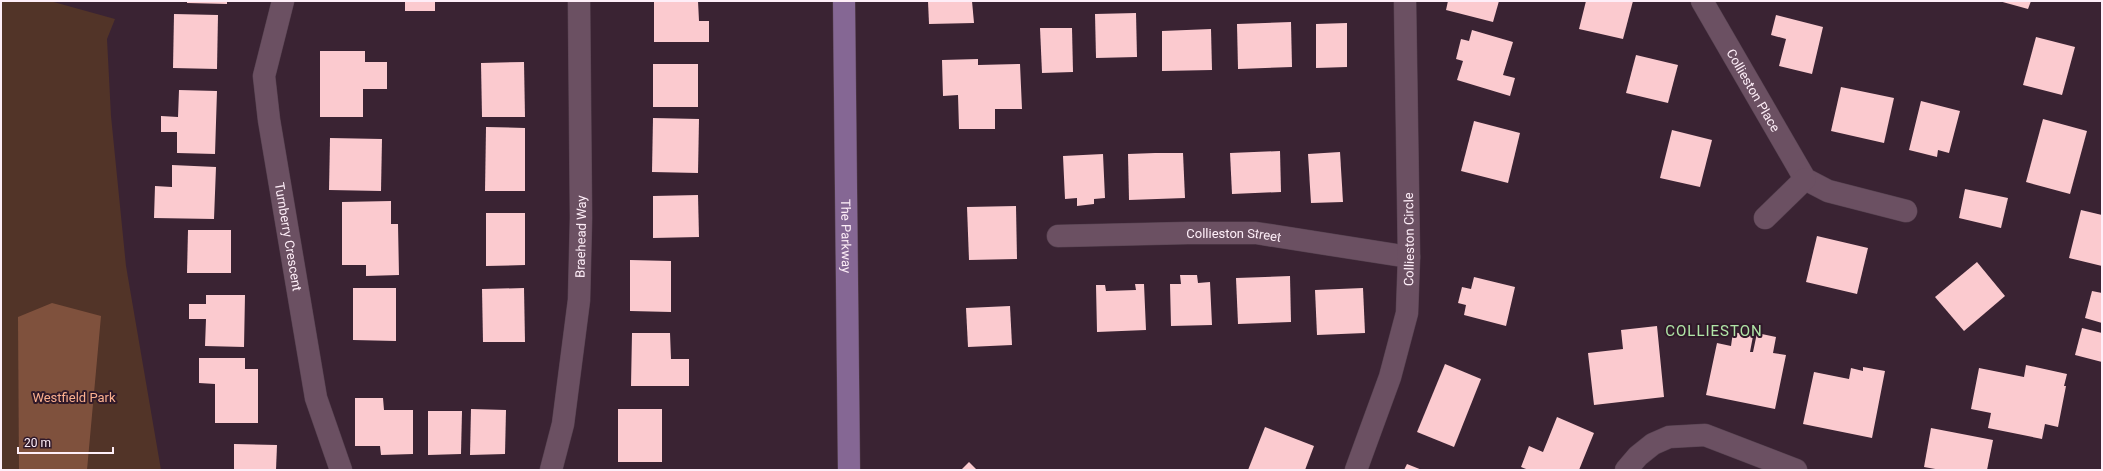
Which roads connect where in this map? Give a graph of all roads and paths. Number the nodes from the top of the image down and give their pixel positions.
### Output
1 (284, 1) edge
2 (579, 1) edge
3 (844, 1) edge
4 (1405, 1) edge
5 (1702, 1) edge
6 (1805, 179) junction
7 (1906, 210) dead end
8 (1765, 218) dead end
9 (1058, 236) dead end
10 (1409, 257) junction
11 (341, 470) edge
12 (551, 470) edge
13 (849, 470) edge
14 (1356, 470) edge
15 (1626, 470) edge
16 (1796, 470) edge

1 - 11 street, Turnberry Crescent
2 - 12 street, Braehead Way
3 - 13 main road, The Parkway
4 - 10 street, Collieston Circle
5 - 6 street, Collieston Place
6 - 7 street
6 - 8 street
9 - 10 street, Collieston Street
10 - 14 street, Collieston Circle
15 - 16 street

